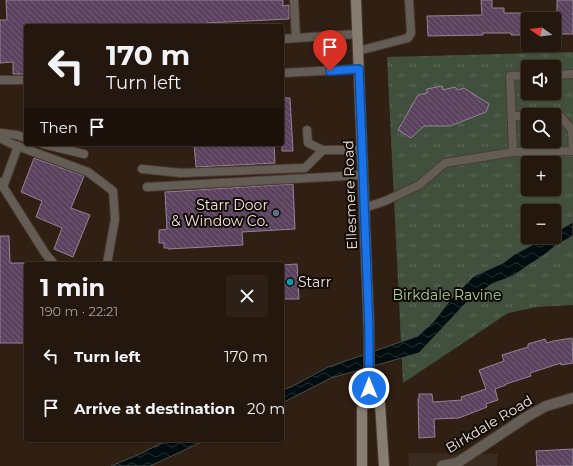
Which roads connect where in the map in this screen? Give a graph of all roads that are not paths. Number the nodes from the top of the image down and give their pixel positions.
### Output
1 (294, 0) edge
2 (356, 0) edge
3 (409, 0) edge
4 (357, 34) junction
5 (284, 38) edge
6 (296, 38) junction
7 (358, 51) junction
8 (359, 69) junction
9 (284, 73) edge
10 (561, 74) edge
11 (573, 74) edge
12 (521, 76) edge
13 (0, 80) edge
14 (24, 80) edge
15 (512, 116) junction
16 (521, 116) edge
17 (561, 117) edge
18 (307, 130) dead end
19 (0, 133) edge
20 (24, 137) edge
21 (0, 138) edge
22 (18, 146) junction
23 (51, 146) edge
24 (323, 150) junction
25 (362, 150) junction
26 (573, 151) edge
27 (513, 152) junction
28 (84, 154) dead end
29 (142, 169) dead end
30 (363, 175) junction
31 (2, 185) edge
32 (147, 188) dead end
33 (364, 208) junction
34 (52, 262) edge
35 (107, 262) edge
36 (369, 388) junction
37 (573, 398) edge
38 (362, 466) edge
39 (384, 466) edge
40 (442, 466) edge

1 - 6 lane
2 - 4 main road, Ellesmere Road
3 - 7 lane
4 - 6 lane
4 - 7 main road, Ellesmere Road
5 - 6 lane
7 - 8 main road, Ellesmere Road
8 - 9 lane
8 - 25 main road, Ellesmere Road
10 - 11 lane
12 - 15 lane
13 - 14 lane
15 - 16 lane
15 - 27 lane
17 - 26 lane
18 - 24 lane
19 - 20 lane
21 - 22 lane
22 - 31 lane
22 - 35 lane
23 - 28 lane
24 - 25 lane
24 - 29 lane
25 - 30 main road, Ellesmere Road
26 - 27 lane
27 - 33 lane
30 - 32 lane
30 - 33 main road, Ellesmere Road
31 - 34 lane
33 - 36 main road, Ellesmere Road
36 - 38 main road, Ellesmere Road
36 - 39 main road
37 - 40 street, Birkdale Road

